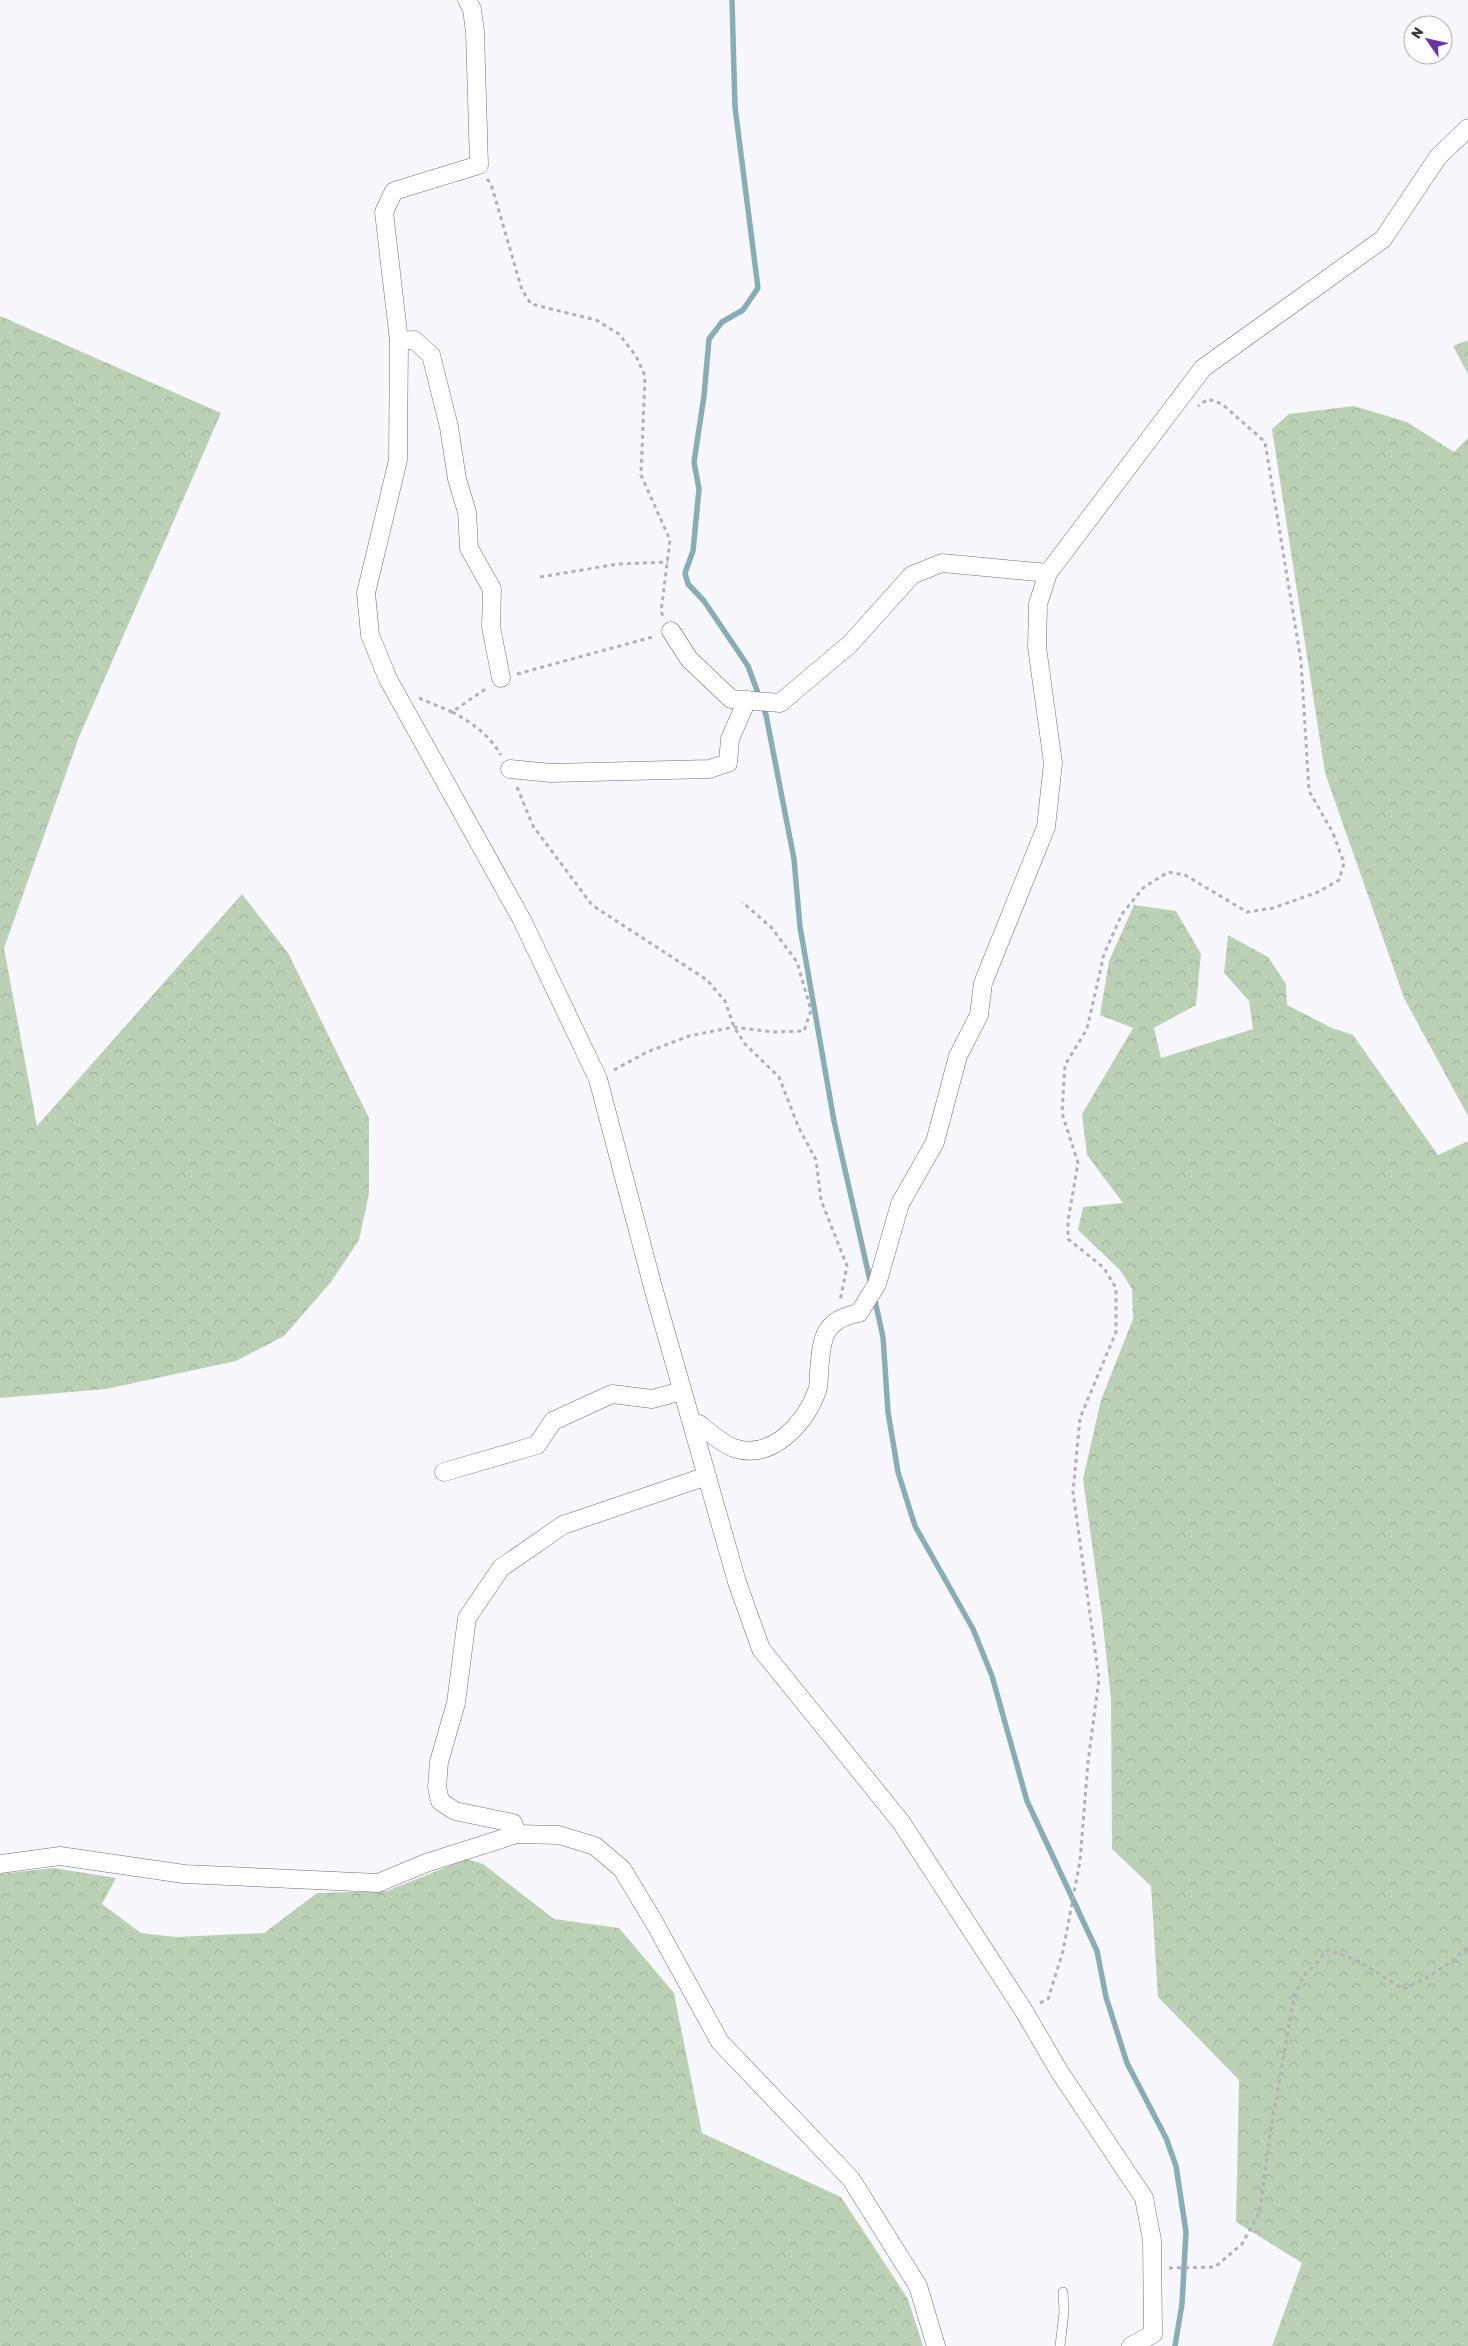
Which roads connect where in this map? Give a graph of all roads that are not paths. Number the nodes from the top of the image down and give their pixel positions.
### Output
1 (467, 0) edge
2 (1468, 128) edge
3 (400, 341) junction
4 (1048, 573) junction
5 (671, 632) road end
6 (501, 678) road end
7 (747, 700) junction
8 (510, 769) road end
9 (682, 1391) junction
10 (692, 1426) junction
11 (444, 1472) dead end
12 (707, 1476) junction
13 (517, 1834) junction
14 (0, 1864) edge
15 (1063, 2292) dead end
16 (936, 2346) edge
17 (1060, 2346) edge
18 (1130, 2346) edge

1 - 3 street
2 - 4 street
3 - 6 street
3 - 9 street
4 - 7 street
4 - 10 street
5 - 7 street
7 - 8 street
9 - 10 street
9 - 11 street
10 - 12 street
12 - 13 street
12 - 18 street
13 - 14 street
13 - 16 street
15 - 17 lane

